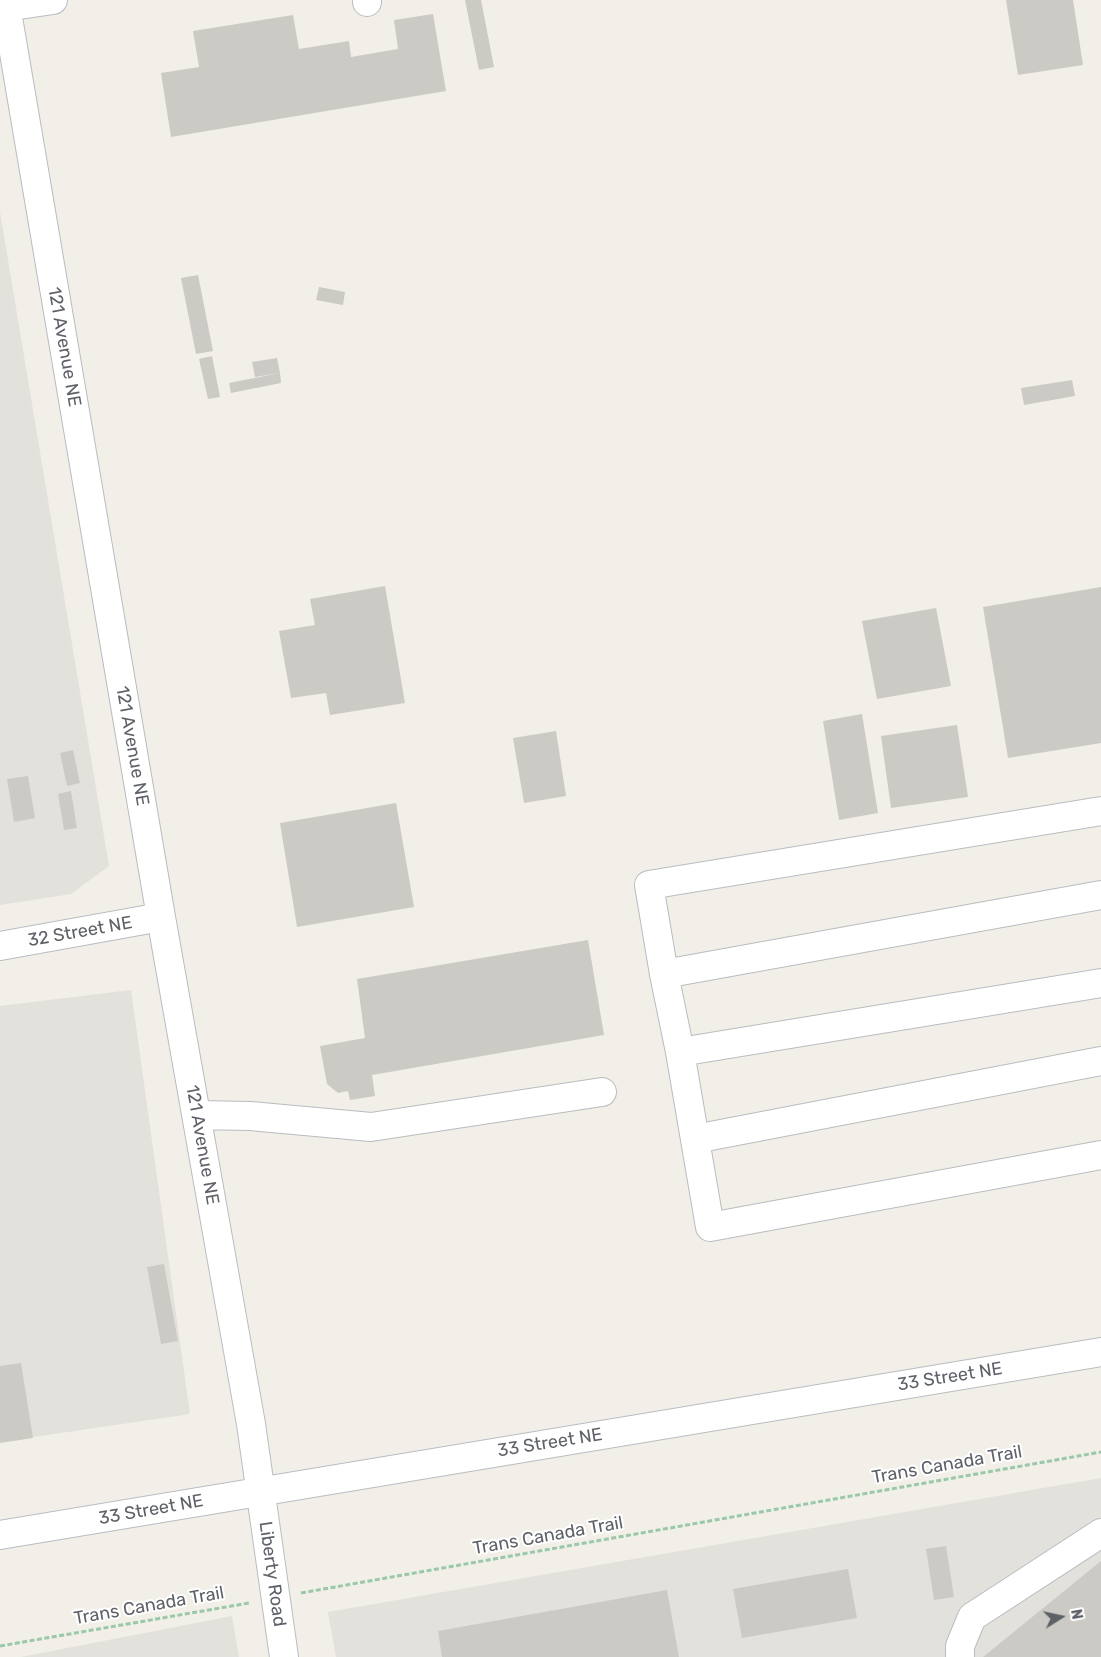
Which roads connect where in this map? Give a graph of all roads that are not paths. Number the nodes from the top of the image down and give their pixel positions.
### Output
1 (53, 0) edge
2 (6, 4) edge
3 (1101, 810) edge
4 (1101, 895) edge
5 (161, 917) junction
6 (0, 946) edge
7 (664, 974) junction
8 (1101, 983) edge
9 (680, 1052) junction
10 (1101, 1061) edge
11 (602, 1092) dead end
12 (197, 1115) junction
13 (695, 1139) junction
14 (1101, 1155) edge
15 (1101, 1352) edge
16 (260, 1492) junction
17 (1101, 1533) edge
18 (0, 1535) edge
19 (284, 1657) edge
20 (960, 1657) edge

1 - 2 street
2 - 5 street, 121 Avenue NE
3 - 7 street
4 - 7 street
5 - 6 street, 32 Street NE
5 - 12 street, 121 Avenue NE
7 - 9 street
8 - 9 street
9 - 13 street
10 - 13 street
11 - 12 street
12 - 16 street, 121 Avenue NE
13 - 14 street
15 - 16 street, 33 Street NE
16 - 18 street, 33 Street NE
16 - 19 street, Liberty Road
17 - 20 street

